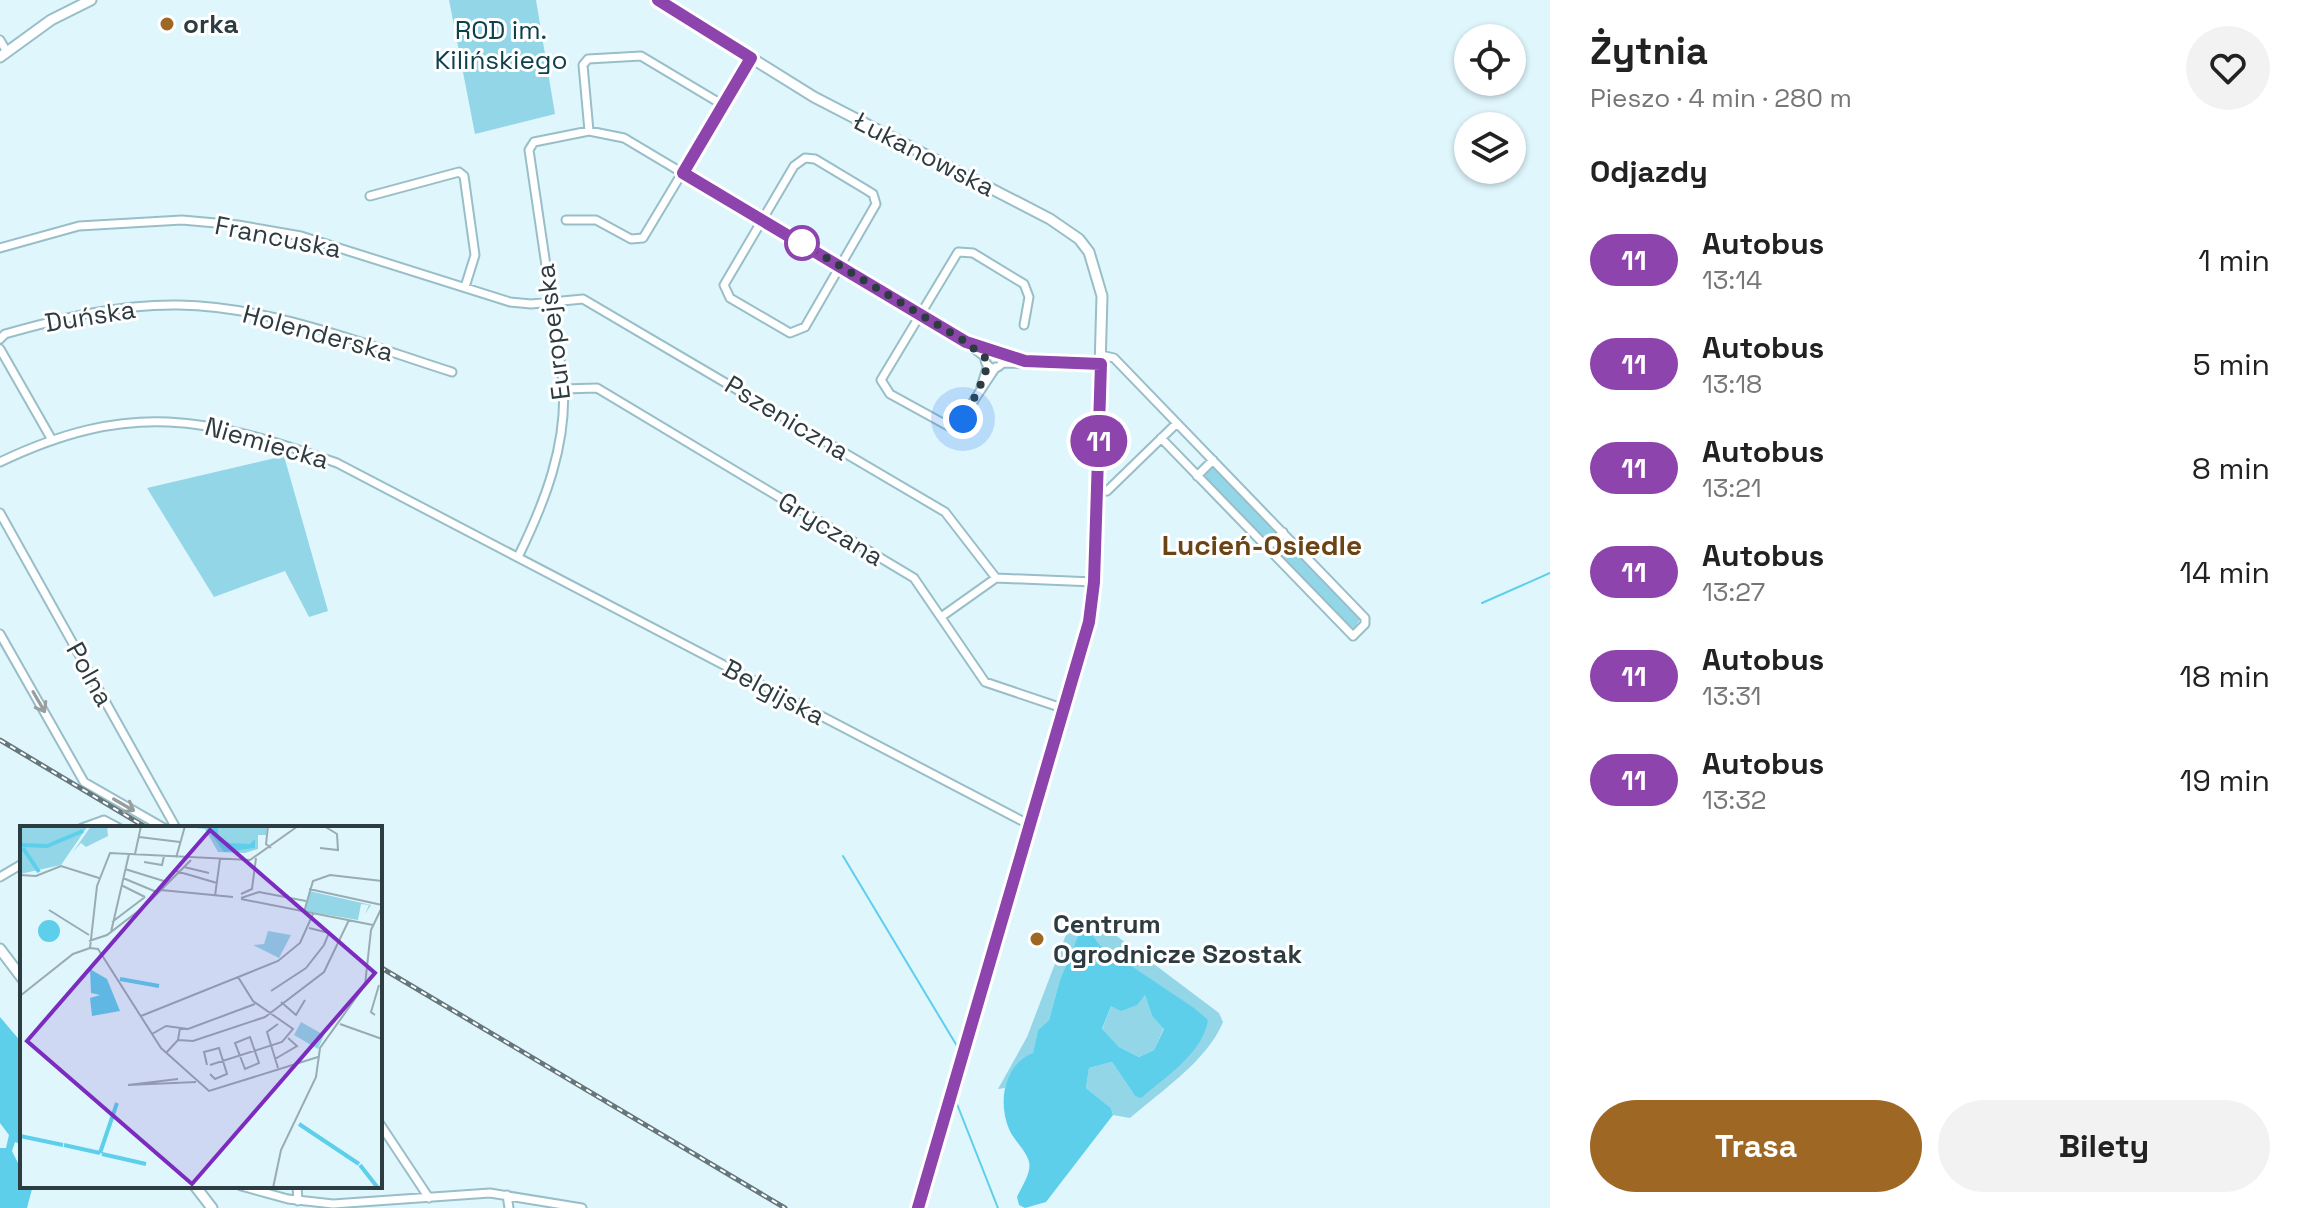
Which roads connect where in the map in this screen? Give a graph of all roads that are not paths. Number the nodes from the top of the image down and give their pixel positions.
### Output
1 (658, 0) edge
2 (83, 1) edge
3 (0, 40) edge
4 (3, 54) edge
5 (751, 58) junction
6 (723, 105) junction
7 (589, 131) junction
8 (683, 173) junction
9 (370, 196) dead end
10 (566, 220) dead end
11 (762, 220) junction
12 (0, 248) edge
13 (840, 266) junction
14 (465, 287) junction
15 (552, 302) junction
16 (182, 305) joint
17 (919, 313) junction
18 (1024, 325) dead end
19 (0, 339) edge
20 (0, 349) edge
21 (1101, 359) junction
22 (994, 360) junction
23 (452, 372) dead end
24 (564, 389) junction
25 (1177, 423) junction
26 (1161, 438) junction
27 (52, 440) junction
28 (1213, 460) junction
29 (0, 462) edge
30 (1197, 476) junction
31 (1097, 492) junction
32 (1, 519) edge
33 (1283, 532) junction
34 (1267, 548) junction
35 (518, 557) junction
36 (996, 578) junction
37 (1094, 582) junction
38 (941, 617) junction
39 (0, 634) edge
40 (1065, 709) junction
41 (1030, 825) junction
42 (85, 826) edge
43 (113, 826) edge
44 (161, 826) edge
45 (175, 826) edge
46 (20, 865) edge
47 (0, 877) edge
48 (0, 949) edge
49 (20, 975) edge
50 (382, 1127) edge
51 (197, 1188) edge
52 (254, 1188) edge
53 (297, 1188) edge
54 (507, 1195) junction
55 (452, 1196) junction
56 (429, 1198) junction
57 (298, 1201) junction
58 (375, 1205) edge
59 (212, 1208) edge
60 (455, 1208) edge
61 (509, 1208) edge
62 (582, 1208) edge
63 (918, 1208) edge

1 - 5 street, Łukanowska
2 - 4 street
3 - 4 street
5 - 6 street
5 - 21 street, Łukanowska
6 - 7 street
6 - 8 street
7 - 8 street
7 - 15 street, Europejska
8 - 10 street
8 - 11 street
9 - 14 street
11 - 13 street
11 - 13 street
11 - 13 street
12 - 14 street, Francuska
13 - 17 street
14 - 15 street, Francuska
15 - 24 street, Europejska
15 - 36 street, Pszeniczna
16 - 19 street, Duńska
16 - 23 street, Holenderska
17 - 18 street
17 - 22 street
17 - 22 street
20 - 27 street
21 - 22 street
21 - 25 street
21 - 31 street, Łukanowska
24 - 35 street, Europejska
24 - 38 street, Gryczana
25 - 26 street
25 - 28 street
26 - 30 street
26 - 31 street
27 - 29 street, Niemiecka
27 - 35 street, Niemiecka
28 - 30 street
28 - 33 street
30 - 34 street
31 - 37 street, Łukanowska
32 - 45 street, Polna
33 - 34 street
33 - 34 street
35 - 41 street, Belgijska
36 - 37 street
36 - 38 street
37 - 40 street, Łukanowska
38 - 40 street, Gryczana
39 -> 44 street
40 - 41 street, Łukanowska
41 - 63 street, Łukanowska
42 - 43 street
46 - 47 street
48 - 49 street
50 - 56 street
51 - 59 street
52 - 57 street
53 - 57 street
54 - 55 street
54 - 61 street
54 - 62 street
55 - 56 street
55 - 60 street
56 - 58 street
57 - 58 street

